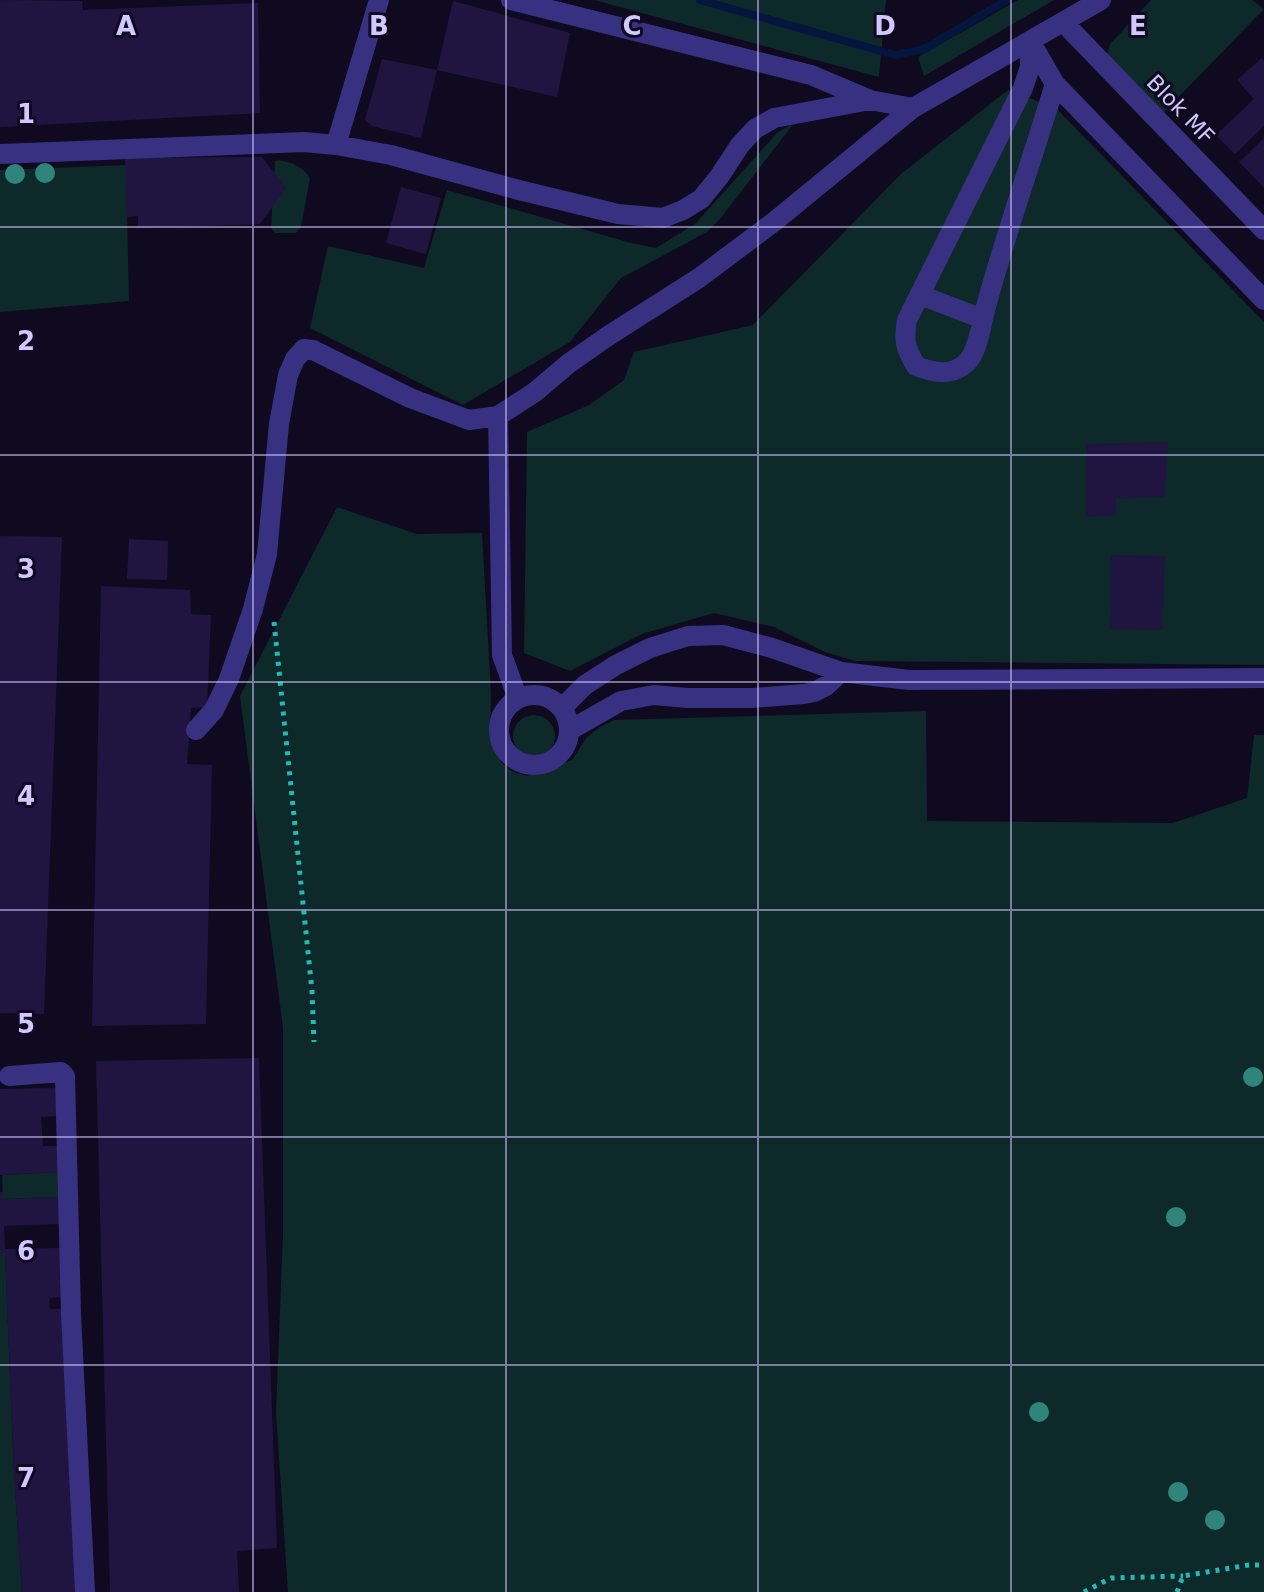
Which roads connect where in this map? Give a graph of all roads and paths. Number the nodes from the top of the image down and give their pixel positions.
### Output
1 (379, 0) edge
2 (511, 0) edge
3 (1101, 0) edge
4 (1063, 22) junction
5 (1030, 41) junction
6 (1055, 84) junction
7 (870, 100) junction
8 (913, 108) junction
9 (336, 145) junction
10 (0, 154) edge
11 (1264, 230) edge
12 (920, 295) junction
13 (1264, 300) edge
14 (983, 319) junction
15 (498, 416) junction
16 (273, 612) dead end
17 (841, 672) junction
18 (1264, 678) edge
19 (518, 699) junction
20 (562, 708) junction
21 (196, 730) dead end
22 (570, 730) junction
23 (314, 1042) dead end
24 (9, 1076) dead end
25 (1264, 1565) edge
26 (1183, 1576) junction
27 (85, 1592) edge
28 (1084, 1592) edge
29 (1177, 1592) edge

1 - 9 street
2 - 7 street
3 - 4 street
4 - 5 street
4 - 11 street, Blok MF
5 - 6 street
5 - 8 street
5 - 12 street
6 - 13 street
6 - 14 street
7 - 8 street
7 - 9 street
8 - 15 street
9 - 10 street
12 - 14 street
12 - 14 street
15 - 19 street
15 - 21 street
16 - 23 path
17 - 18 street
17 - 20 street
17 - 22 street
19 - 20 street
19 - 22 street
20 - 22 street
24 - 27 street
25 - 26 path
26 - 28 path
26 - 29 path

